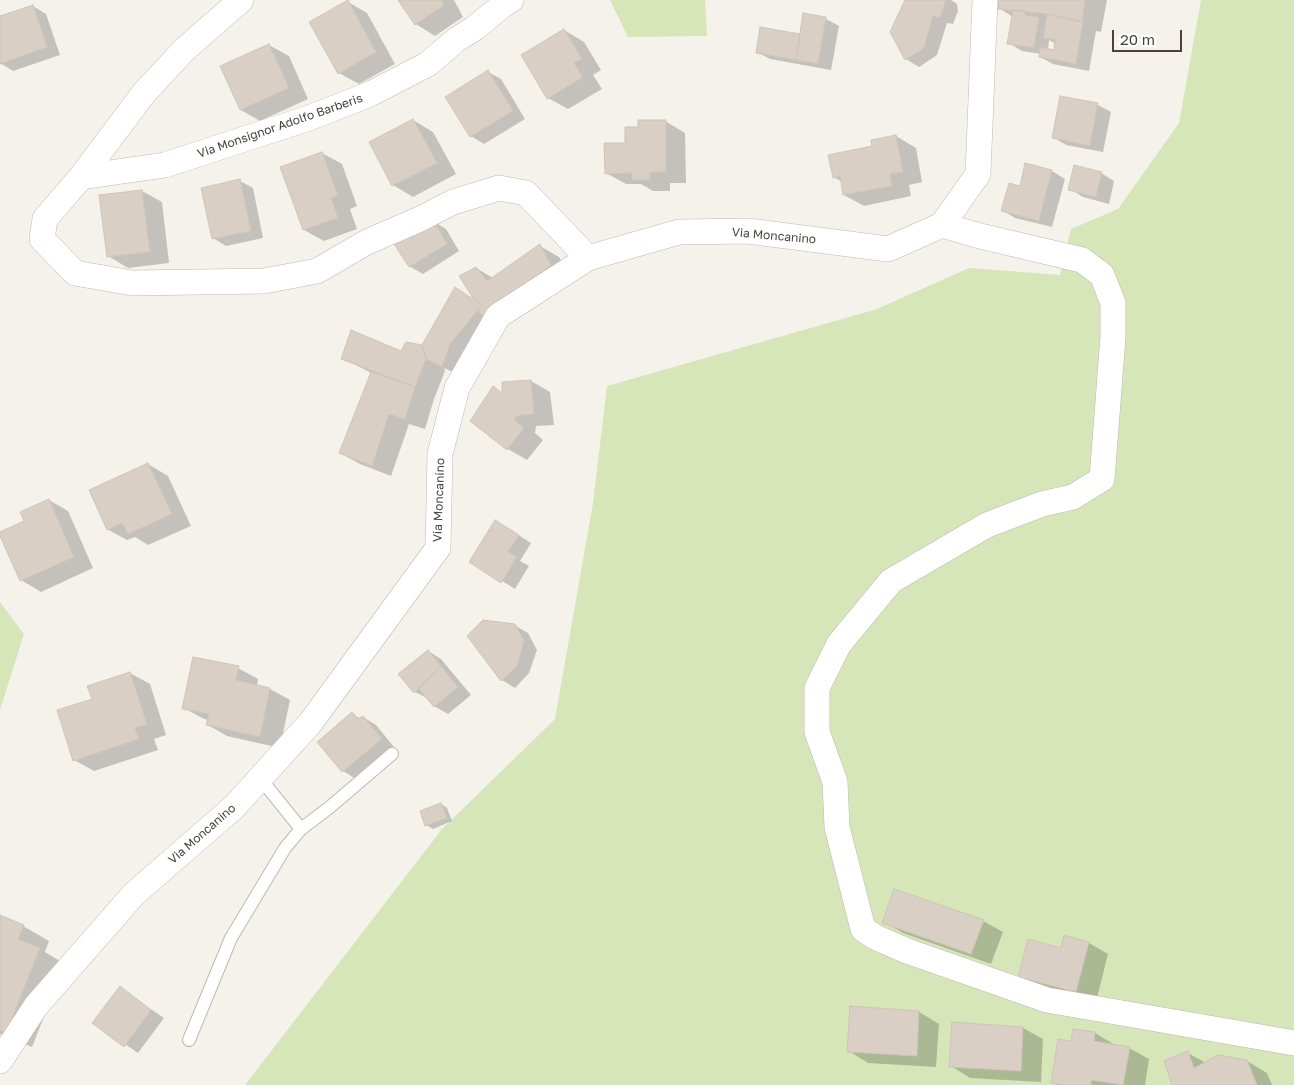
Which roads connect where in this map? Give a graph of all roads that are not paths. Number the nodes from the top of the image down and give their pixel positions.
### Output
1 (241, 0) edge
2 (511, 0) edge
3 (985, 0) edge
4 (81, 177) junction
5 (942, 225) junction
6 (588, 258) junction
7 (392, 754) dead end
8 (260, 778) junction
9 (301, 829) junction
10 (189, 1040) dead end
11 (1294, 1043) edge
12 (0, 1061) edge

1 - 4 street
2 - 4 street, Via Monsignor Adolfo Barberis
3 - 5 street
4 - 6 street
5 - 6 street, Via Moncanino
5 - 11 street
6 - 8 street, Via Moncanino
7 - 9 lane
8 - 9 lane
8 - 12 street, Via Moncanino
9 - 10 lane

